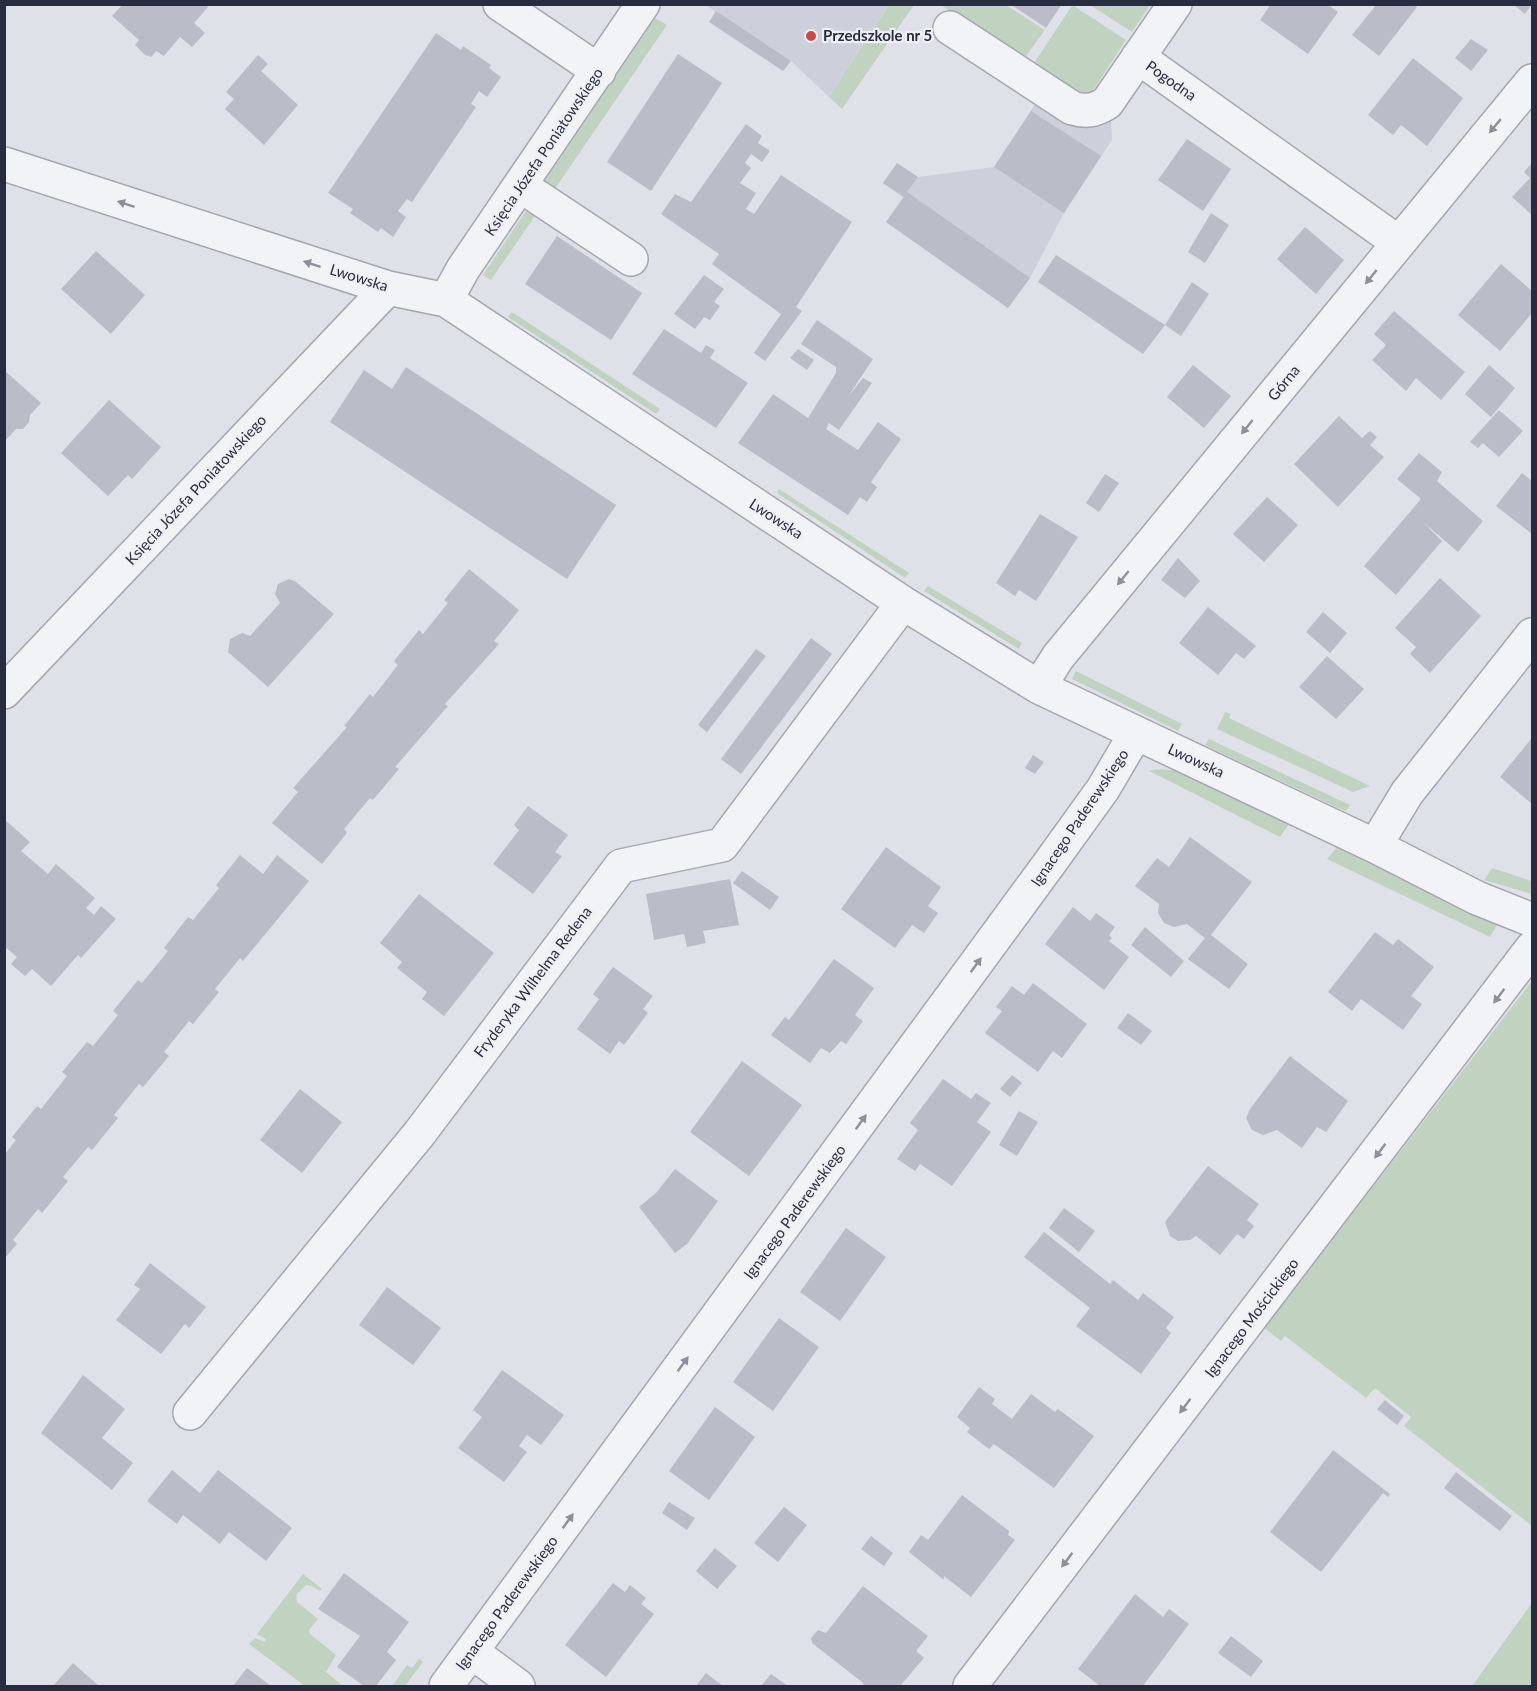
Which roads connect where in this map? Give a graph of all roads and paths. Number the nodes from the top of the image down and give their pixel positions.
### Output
1 (500, 4) edge
2 (643, 4) edge
3 (1175, 4) edge
4 (950, 28) dead end
5 (1138, 57) junction
6 (599, 71) junction
7 (1533, 81) edge
8 (4, 164) edge
9 (521, 186) junction
10 (1399, 243) junction
11 (631, 259) dead end
12 (388, 288) junction
13 (447, 300) junction
14 (903, 603) junction
15 (1533, 635) edge
16 (1039, 687) junction
17 (4, 692) edge
18 (1136, 733) junction
19 (1376, 846) junction
20 (1533, 920) edge
21 (1533, 948) edge
22 (190, 1413) dead end
23 (472, 1652) junction
24 (446, 1686) edge
25 (518, 1686) edge
26 (970, 1686) edge

1 - 6 street
2 - 6 street, Księcia Józefa Poniatowskiego
3 - 5 street
4 - 5 street, Pogodna
5 - 10 street, Pogodna
6 - 9 street, Księcia Józefa Poniatowskiego
7 -> 10 street, Górna
12 -> 8 street, Lwowska
9 - 11 street
9 - 13 street, Księcia Józefa Poniatowskiego
10 -> 16 street, Górna
12 - 13 street, Lwowska
12 - 17 street, Księcia Józefa Poniatowskiego
13 - 14 street, Lwowska
14 - 16 street, Lwowska
14 - 22 street, Fryderyka Wilhelma Redena
15 - 19 street
16 - 18 street, Lwowska
18 - 19 street, Lwowska
23 -> 18 street, Ignacego Paderewskiego
19 - 20 street, Lwowska
21 -> 26 street, Ignacego Mościckiego
23 - 24 street, Ignacego Paderewskiego
23 - 25 street

